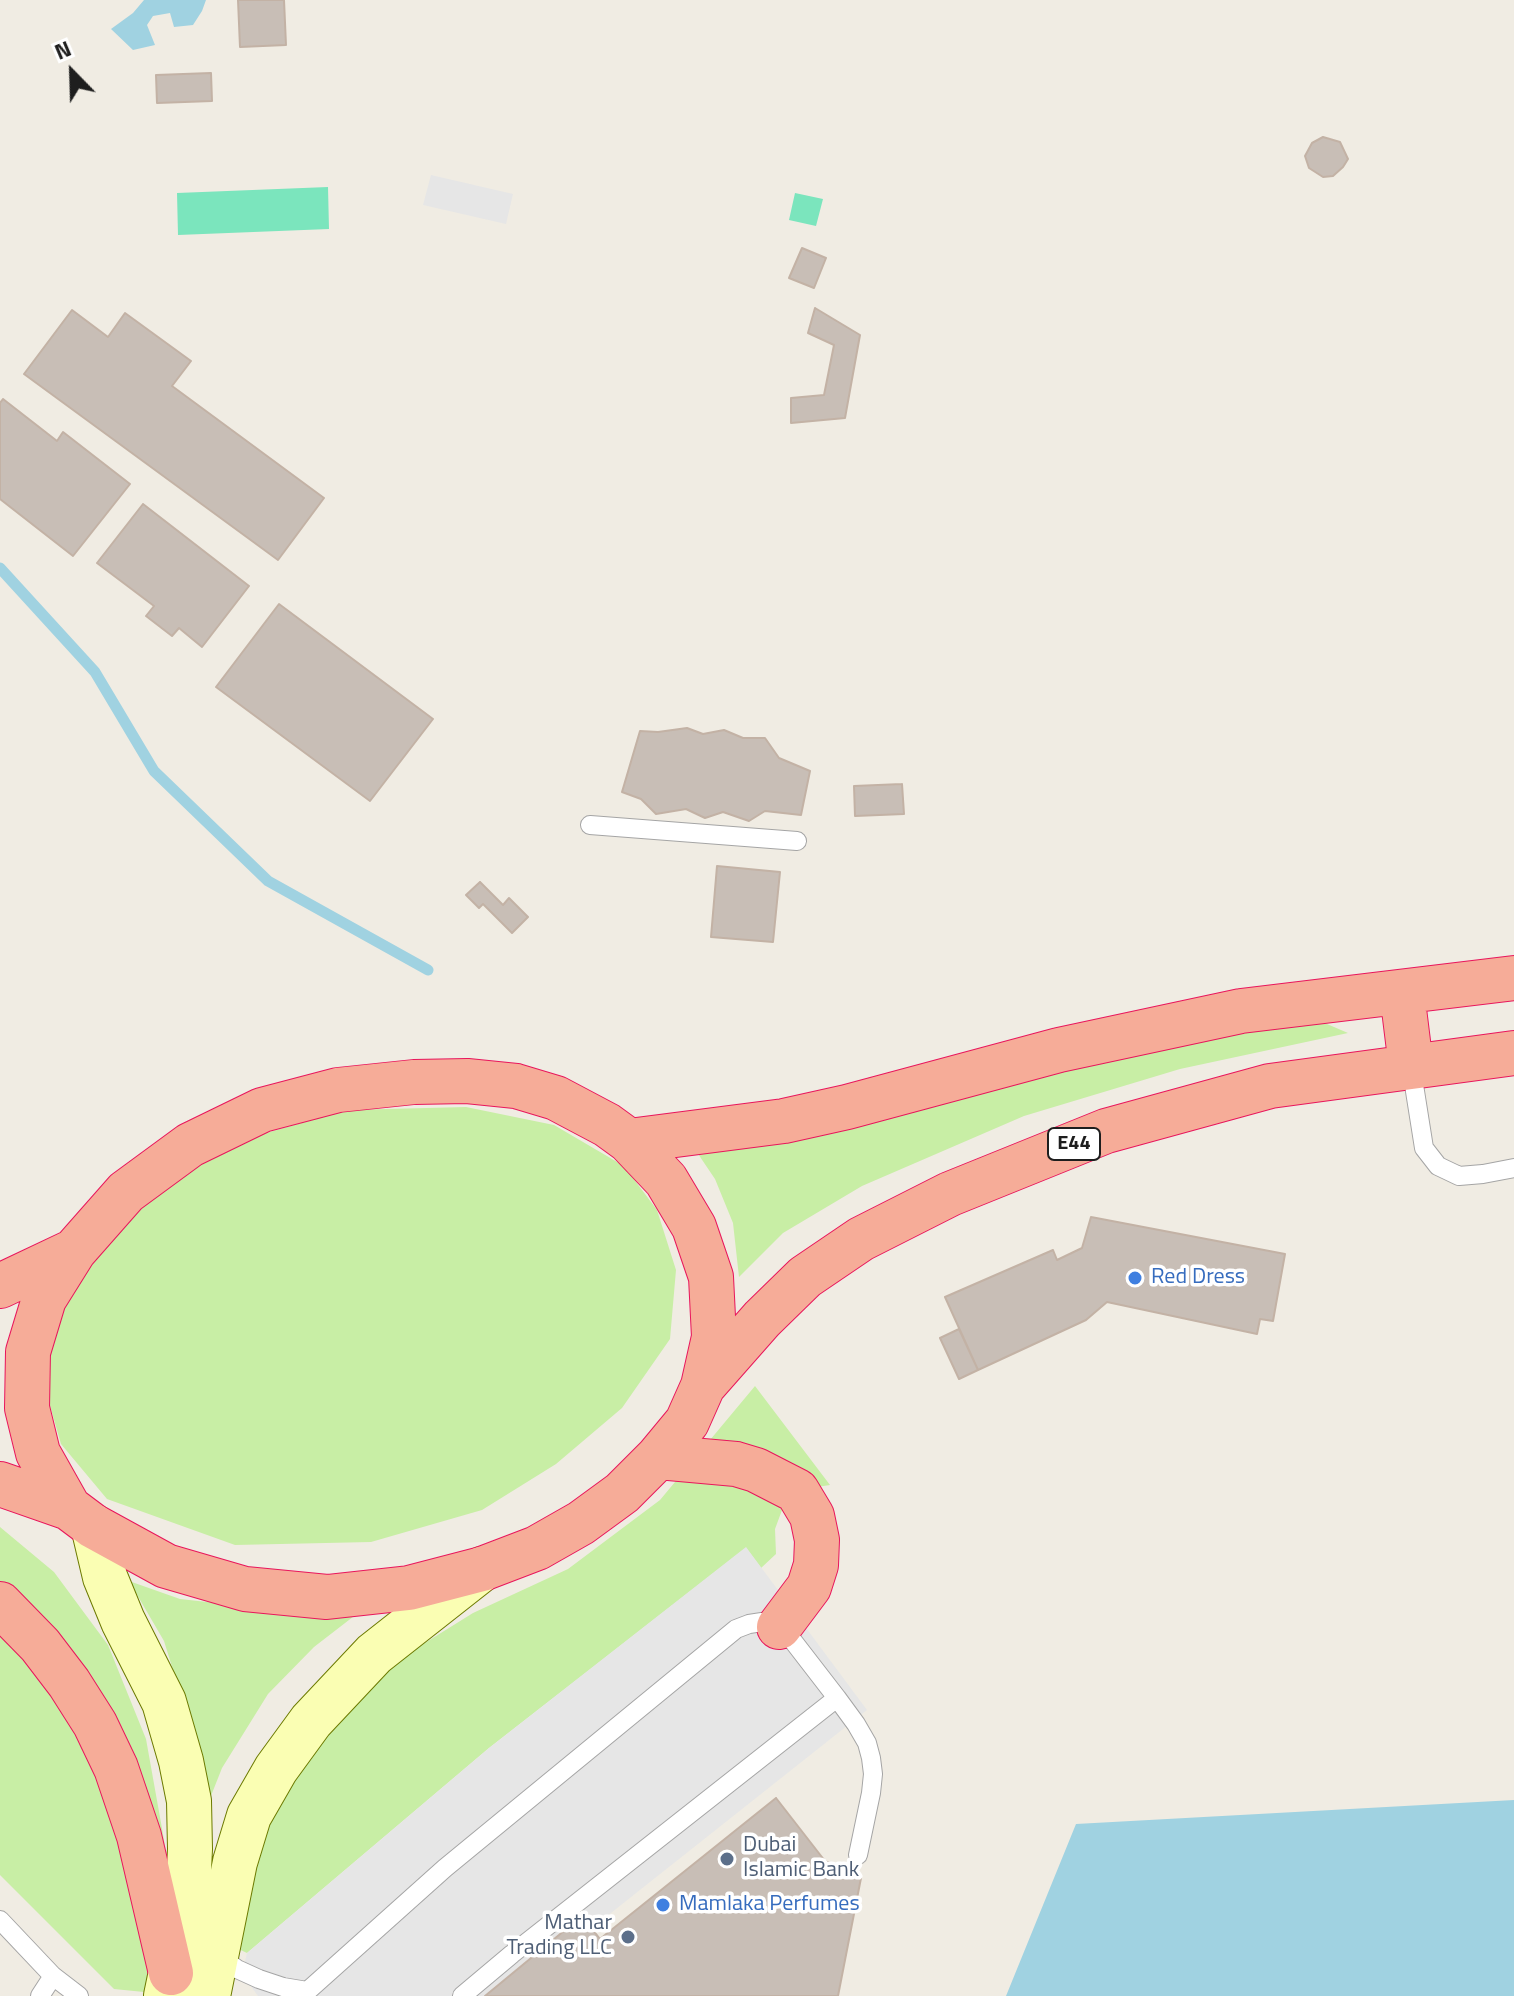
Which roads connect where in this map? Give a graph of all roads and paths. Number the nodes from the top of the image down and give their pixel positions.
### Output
1 (590, 825) dead end
2 (797, 841) dead end
3 (1514, 978) edge
4 (1402, 993) junction
5 (1514, 1053) edge
6 (1411, 1066) junction
7 (629, 1141) junction
8 (1514, 1168) edge
9 (74, 1251) junction
10 (0, 1286) edge
11 (703, 1386) junction
12 (658, 1457) junction
13 (0, 1484) edge
14 (81, 1517) junction
15 (482, 1569) junction
16 (0, 1604) edge
17 (779, 1627) junction
18 (837, 1698) junction
19 (858, 1855) dead end
20 (0, 1920) edge
21 (217, 1954) junction
22 (53, 1976) junction
23 (168, 1984) edge
24 (304, 1993) edge
25 (40, 1996) edge
26 (79, 1996) edge
27 (208, 1996) edge
28 (462, 1996) edge

1 - 2 lane
3 - 4 highway
4 - 6 highway
4 - 7 highway
5 - 6 highway, E44
6 - 8 lane
6 - 11 highway, E44
7 - 9 highway
7 - 11 highway
9 - 10 highway
9 - 14 highway
11 - 12 highway
12 - 15 highway
12 - 17 highway
13 - 14 highway
14 - 15 highway
14 - 23 main road
15 - 21 main road
16 - 23 highway
17 - 18 lane
17 - 24 lane
18 - 19 lane
18 - 28 lane
20 - 22 lane
21 - 24 lane
21 - 27 main road
22 - 25 lane
22 - 26 lane

